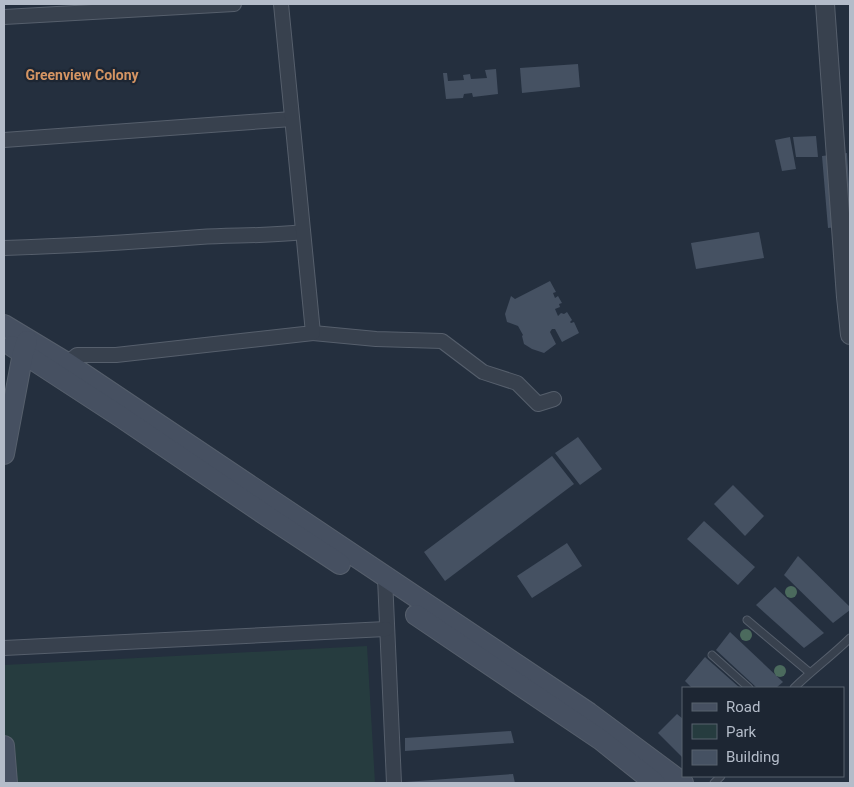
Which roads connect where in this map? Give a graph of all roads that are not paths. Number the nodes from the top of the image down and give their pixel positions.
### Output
1 (234, 4) edge
2 (281, 4) edge
3 (825, 4) edge
4 (4, 17) edge
5 (292, 119) junction
6 (4, 140) edge
7 (303, 232) junction
8 (4, 248) edge
9 (848, 296) edge
10 (4, 325) edge
11 (313, 333) junction
12 (850, 335) edge
13 (4, 341) edge
14 (25, 346) junction
15 (68, 363) junction
16 (554, 399) dead end
17 (4, 454) edge
18 (385, 586) junction
19 (747, 620) dead end
20 (386, 629) junction
21 (850, 638) edge
22 (4, 648) edge
23 (712, 655) dead end
24 (809, 672) junction
25 (748, 687) edge
26 (795, 687) edge
27 (4, 746) edge
28 (7, 783) edge
29 (394, 783) edge
30 (656, 783) edge
31 (684, 783) edge

1 - 4 street
2 - 5 street
3 - 9 street
5 - 6 street
5 - 7 street
7 - 8 street
7 - 11 street
9 - 12 street
10 - 14 main road
11 - 15 street
11 - 16 street
13 - 14 main road
14 - 15 main road
14 - 17 main road
14 - 18 main road
15 - 18 main road
18 - 20 street
18 - 30 main road
18 - 31 main road
19 - 24 lane
20 - 22 street
20 - 29 street
21 - 24 lane
23 - 25 lane
24 - 26 lane
27 - 28 main road

